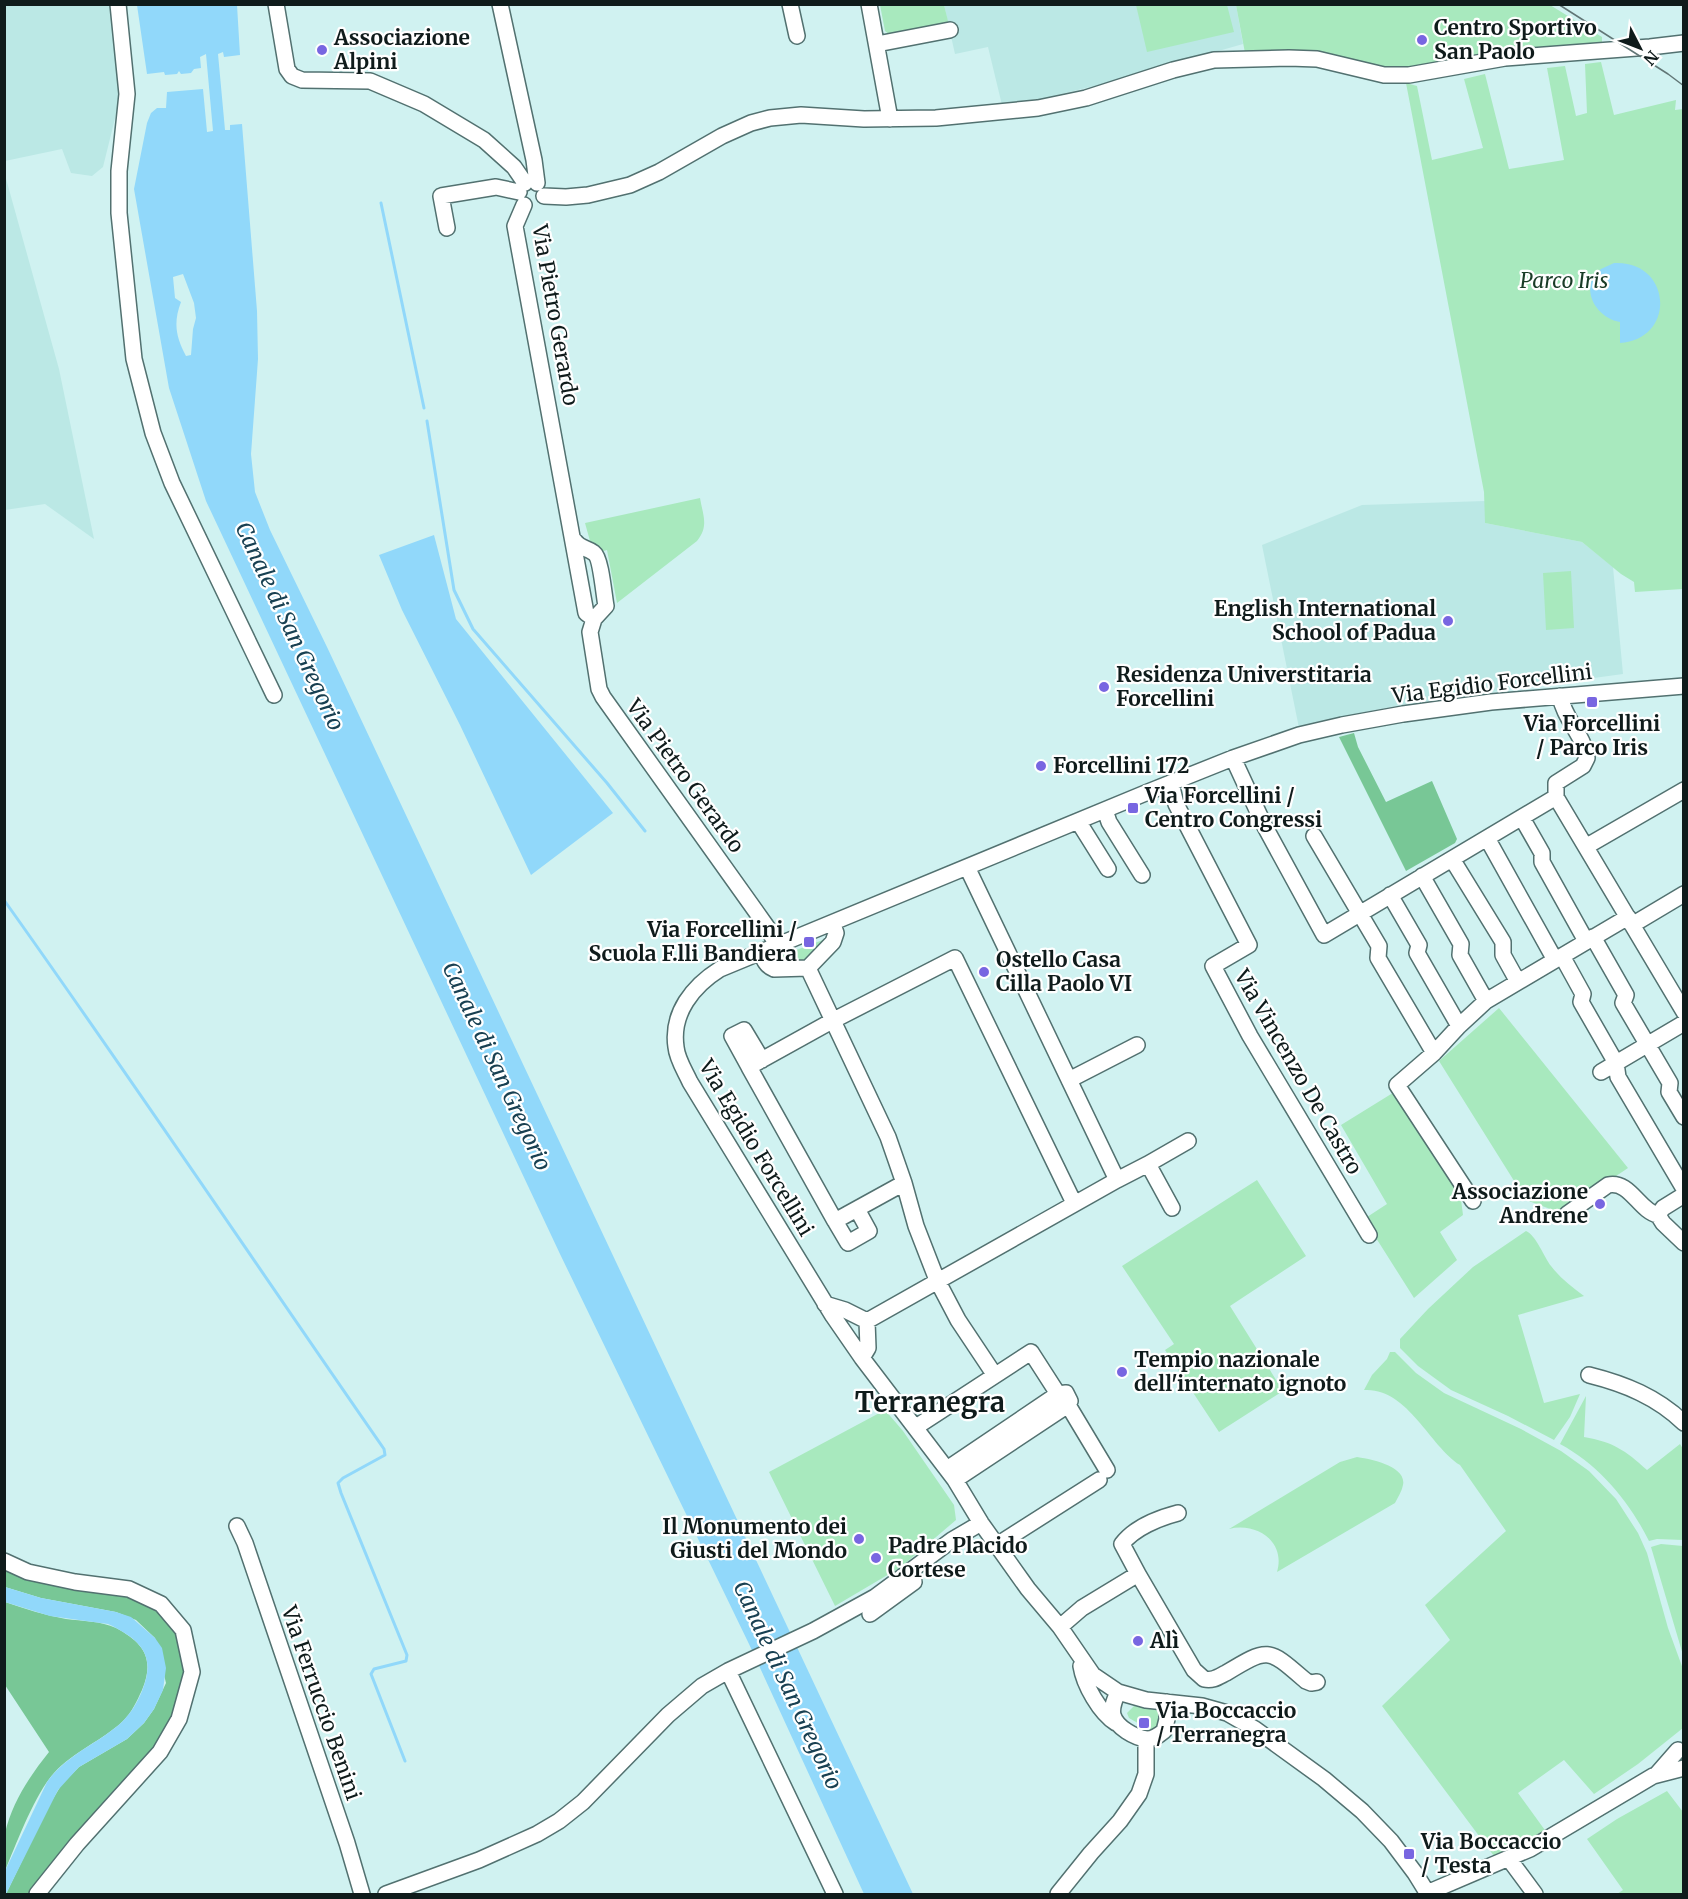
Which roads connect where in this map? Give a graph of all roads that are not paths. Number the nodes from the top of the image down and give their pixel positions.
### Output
1 (118, 4) edge
2 (276, 4) edge
3 (500, 4) edge
4 (790, 4) edge
5 (869, 4) edge
6 (950, 30) dead end
7 (797, 36) dead end
8 (1683, 43) edge
9 (877, 44) junction
10 (890, 119) junction
11 (530, 192) junction
12 (447, 228) dead end
13 (577, 548) junction
14 (592, 630) junction
15 (1683, 686) edge
16 (274, 695) dead end
17 (1560, 696) junction
18 (1233, 758) junction
19 (1171, 783) junction
20 (1683, 790) edge
21 (1556, 797) junction
22 (1105, 810) junction
23 (1522, 818) junction
24 (1078, 821) junction
25 (1314, 836) dead end
26 (1487, 838) junction
27 (1587, 846) junction
28 (1452, 859) junction
29 (968, 867) junction
30 (1108, 869) dead end
31 (1142, 875) dead end
32 (1422, 876) junction
33 (1683, 894) edge
34 (1390, 895) junction
35 (1359, 913) junction
36 (1630, 921) junction
37 (833, 924) junction
38 (1589, 939) junction
39 (777, 946) junction
40 (760, 952) junction
41 (1558, 958) junction
42 (808, 968) junction
43 (1518, 982) junction
44 (1486, 1001) junction
45 (1682, 1008) edge
46 (832, 1020) junction
47 (1683, 1023) edge
48 (1459, 1026) junction
49 (1647, 1044) junction
50 (1137, 1046) dead end
51 (1434, 1053) junction
52 (1616, 1063) junction
53 (1601, 1072) dead end
54 (1069, 1080) junction
55 (1683, 1117) edge
56 (1188, 1142) dead end
57 (1148, 1164) junction
58 (1117, 1180) junction
59 (904, 1183) junction
60 (1683, 1189) edge
61 (1683, 1195) edge
62 (1473, 1201) dead end
63 (1074, 1203) junction
64 (1172, 1208) dead end
65 (857, 1209) junction
66 (1568, 1214) dead end
67 (1658, 1215) junction
68 (835, 1221) junction
69 (1369, 1235) dead end
70 (1683, 1243) edge
71 (938, 1280) junction
72 (825, 1304) junction
73 (867, 1321) junction
74 (862, 1358) junction
75 (992, 1371) dead end
76 (1589, 1375) dead end
77 (1063, 1399) junction
78 (1683, 1423) edge
79 (916, 1427) junction
80 (951, 1474) junction
81 (1178, 1513) dead end
82 (981, 1523) junction
83 (237, 1526) dead end
84 (947, 1544) junction
85 (997, 1545) junction
86 (4, 1561) edge
87 (1138, 1574) junction
88 (870, 1614) dead end
89 (1060, 1627) junction
90 (1081, 1657) junction
91 (732, 1669) junction
92 (1317, 1682) dead end
93 (1118, 1692) junction
94 (1167, 1702) junction
95 (1121, 1726) junction
96 (1146, 1739) junction
97 (1682, 1745) edge
98 (1683, 1767) edge
99 (1657, 1774) junction
100 (1509, 1859) junction
101 (38, 1894) edge
102 (362, 1894) edge
103 (386, 1894) edge
104 (835, 1894) edge
105 (1058, 1894) edge
106 (1428, 1894) edge
107 (1535, 1894) edge

1 - 16 street
2 - 11 street
3 - 11 street
4 - 7 street
5 - 9 street
6 - 9 street
8 - 10 street
9 - 10 street
10 - 11 street
11 - 12 street
11 - 13 street, Via Pietro Gerardo
13 - 14 street, Via Pietro Gerardo
13 - 14 street
14 - 39 street, Via Pietro Gerardo
15 - 17 street, Via Egidio Forcellini
17 - 18 street, Via Egidio Forcellini
17 - 21 street
18 - 19 street, Via Egidio Forcellini
18 - 35 street
19 - 22 street, Via Egidio Forcellini
19 - 69 street, Via Vincenzo De Castro
20 - 27 street
21 - 23 street
21 - 27 street
22 - 24 street, Via Egidio Forcellini
22 - 31 street
23 - 26 street
23 - 38 street
24 - 29 street, Via Egidio Forcellini
24 - 30 street
25 - 35 street
26 - 28 street
26 - 41 street
27 - 36 street
28 - 32 street
28 - 43 street
29 - 37 street, Via Egidio Forcellini
29 - 54 street
32 - 34 street
32 - 44 street
33 - 36 street
34 - 35 street
34 - 48 street
35 - 51 street
36 - 38 street
36 - 45 street
37 - 39 street, Via Egidio Forcellini
37 - 42 street
38 - 41 street
38 - 49 street
39 - 40 street, Via Egidio Forcellini
40 - 42 street
40 - 72 street, Via Egidio Forcellini
41 - 43 street
41 - 52 street
42 - 46 street
43 - 44 street
44 - 48 street
46 - 59 street
46 - 63 street
46 - 68 street
47 - 49 street
48 - 51 street
49 - 52 street
49 - 55 street
50 - 54 street
51 - 62 street
52 - 53 street
52 - 60 street
54 - 58 street
56 - 57 street
57 - 58 street
57 - 64 street
58 - 63 street
59 - 65 street
59 - 71 street
61 - 67 street
63 - 71 street
65 - 68 street
65 - 68 street
66 - 67 street
67 - 70 street
71 - 73 street
71 - 75 street
72 - 73 street
72 - 74 street, Via Egidio Forcellini
73 - 74 street
74 - 79 street, Via Egidio Forcellini
76 - 78 street
77 - 79 street
77 - 80 street
77 - 85 street
79 - 80 street, Via Egidio Forcellini
80 - 82 street, Via Egidio Forcellini
81 - 87 street
82 - 84 street
82 - 85 street, Via Egidio Forcellini
83 - 102 street, Via Ferruccio Benini
84 - 88 street
84 - 91 street
85 - 89 street, Via Egidio Forcellini
86 - 101 street
87 - 89 street
87 - 92 street
89 - 90 street, Via Egidio Forcellini
90 - 93 street, Via Egidio Forcellini
90 - 95 street
91 - 103 street
91 - 104 street
93 - 94 street
93 - 95 street
94 - 96 street
94 - 106 street
95 - 96 street
96 - 105 street
97 - 98 street
97 - 99 street
98 - 99 street
99 - 100 street
100 - 106 street
100 - 107 street

